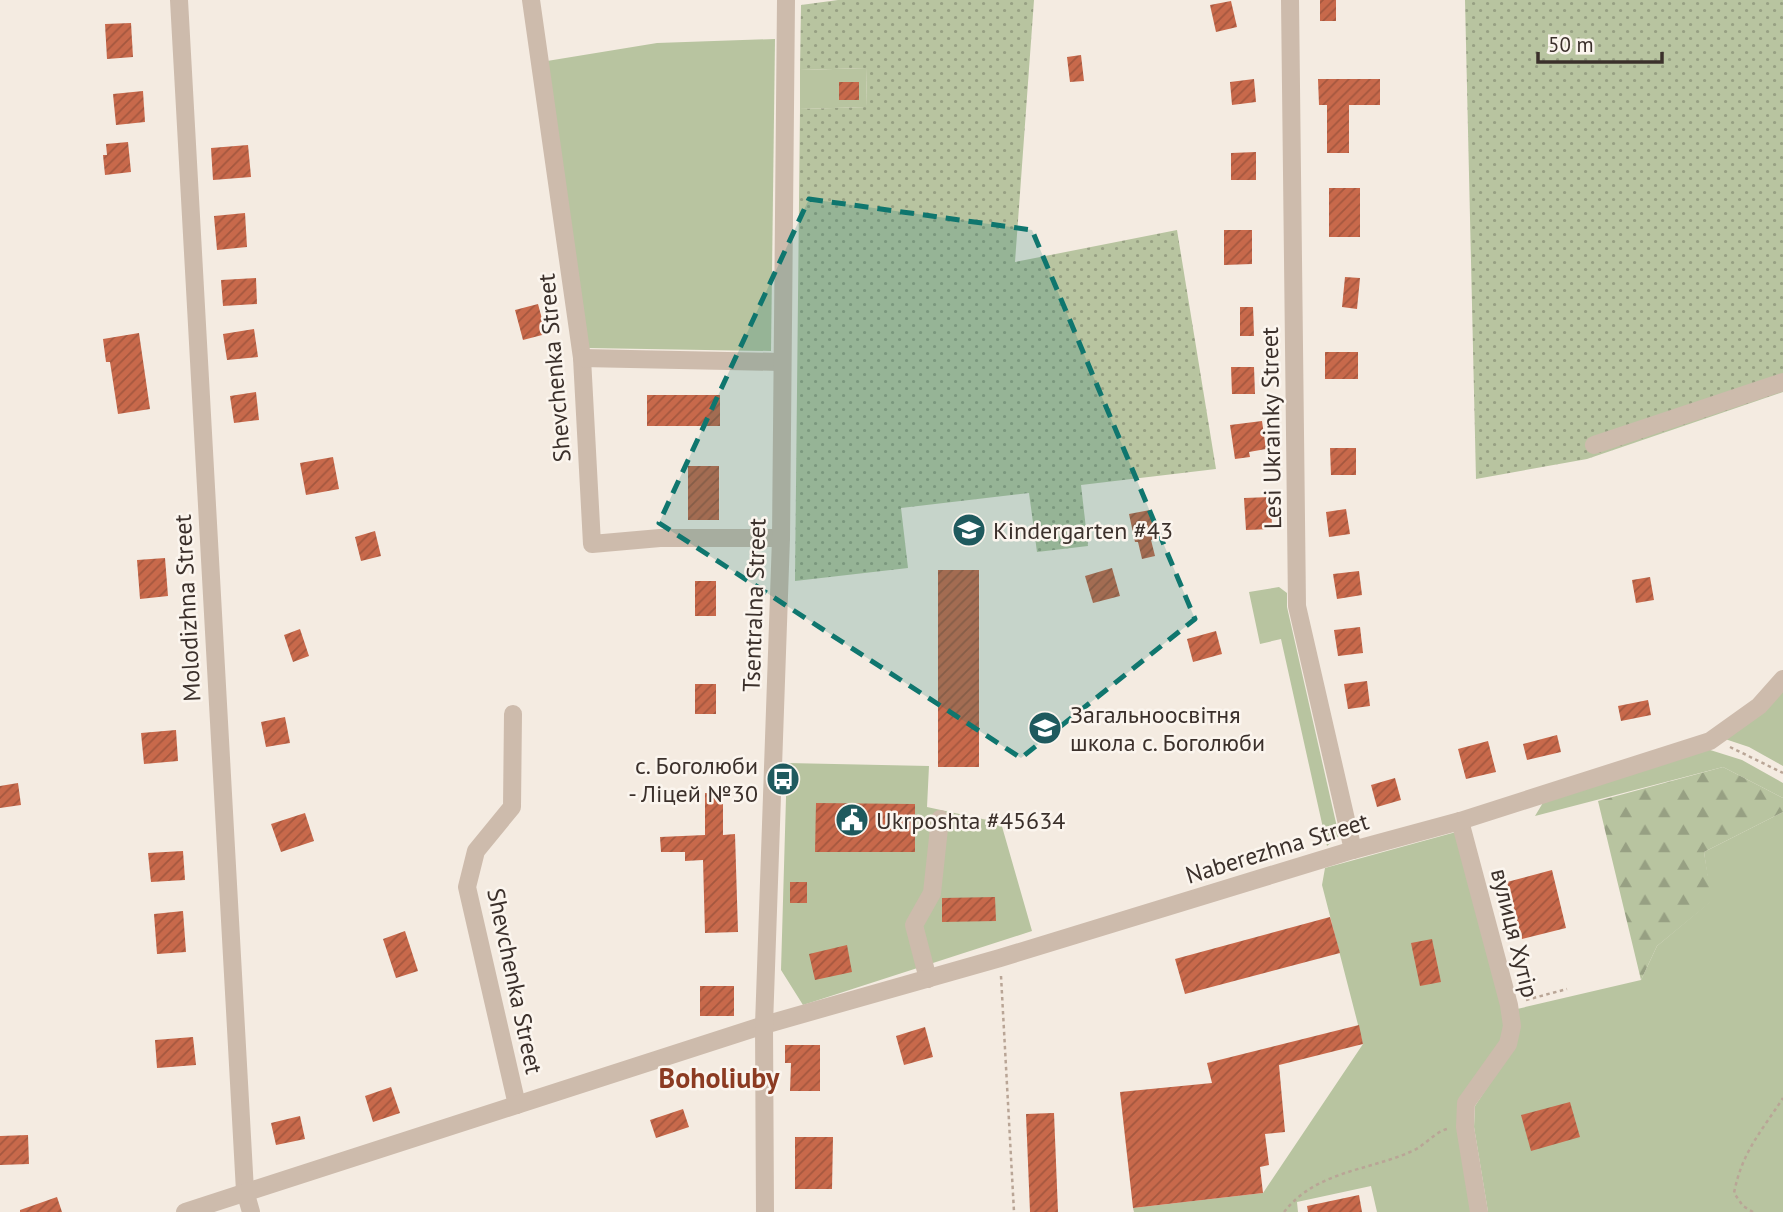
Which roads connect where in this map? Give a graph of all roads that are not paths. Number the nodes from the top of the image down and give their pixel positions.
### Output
1 (179, 0) edge
2 (531, 0) edge
3 (786, 0) edge
4 (1290, 0) edge
5 (582, 358) junction
6 (781, 362) junction
7 (1783, 383) edge
8 (1594, 445) dead end
9 (781, 538) junction
10 (1783, 679) edge
11 (513, 714) dead end
12 (940, 819) dead end
13 (1460, 821) junction
14 (1353, 850) junction
15 (928, 979) junction
16 (764, 1025) junction
17 (517, 1105) junction
18 (245, 1191) junction
19 (185, 1212) edge
20 (251, 1212) edge
21 (765, 1212) edge
22 (1479, 1212) edge

1 - 18 street, Molodizhna Street
2 - 5 street, Shevchenka Street
3 - 6 street, Tsentralna Street
4 - 14 street, Lesi Ukrainky Street
5 - 6 street
5 - 9 street, Shevchenka Street
6 - 9 street, Tsentralna Street
7 - 8 street
9 - 16 street, Tsentralna Street
10 - 13 street, Naberezhna Street
11 - 17 street, Shevchenka Street
12 - 15 street
13 - 14 street, Naberezhna Street
13 - 22 street, вулиця Хутір
14 - 15 street, Naberezhna Street
15 - 16 street, Naberezhna Street
16 - 17 street, Shevchenka Street
16 - 21 street, Tsentralna Street
17 - 18 street, Shevchenka Street
18 - 19 street, Shevchenka Street
18 - 20 street, Molodizhna Street

